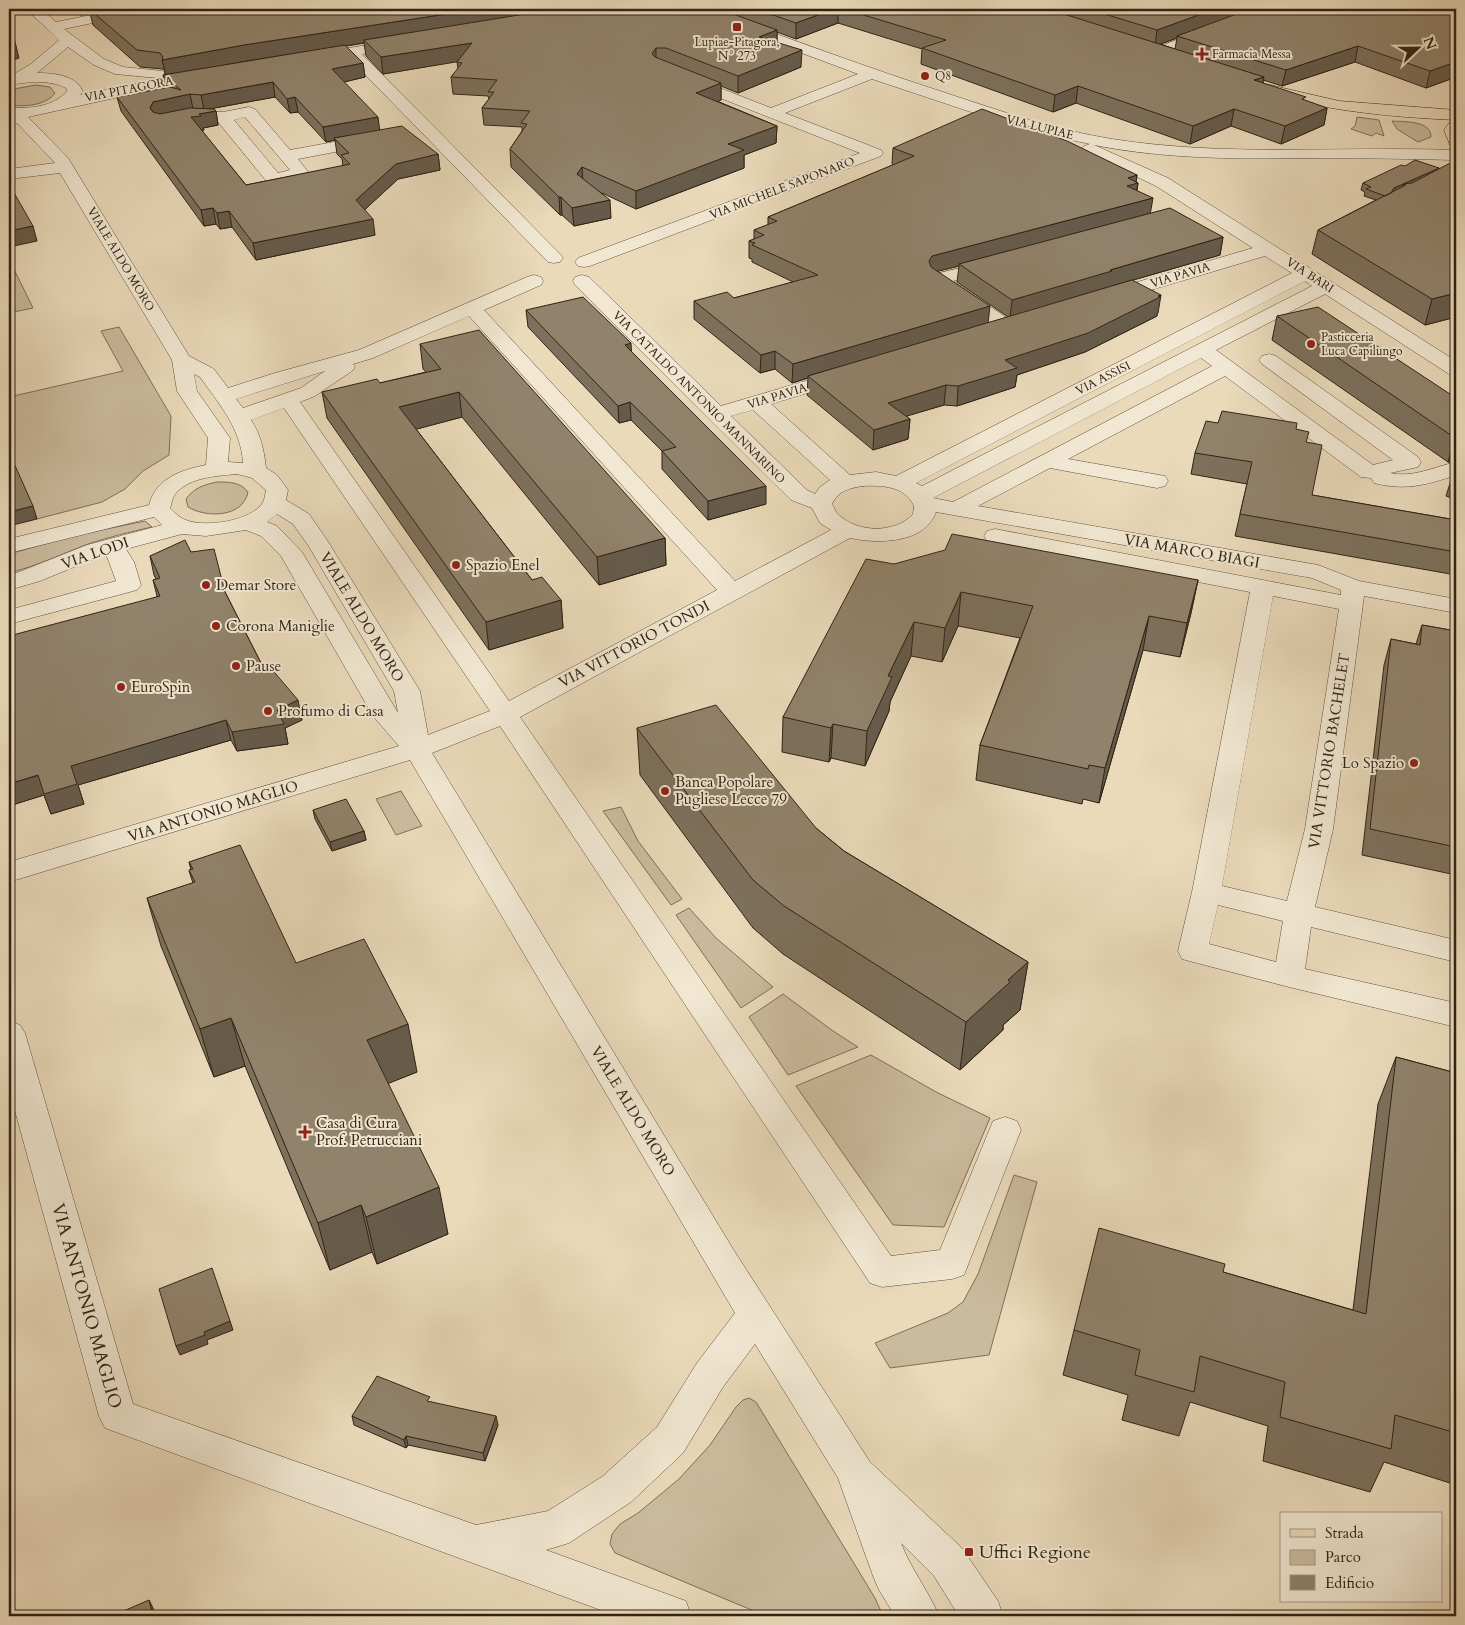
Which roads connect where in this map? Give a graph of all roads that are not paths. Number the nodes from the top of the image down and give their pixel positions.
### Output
1 (33, 9) edge
2 (140, 9) edge
3 (696, 9) edge
4 (1270, 9) edge
5 (52, 27) junction
6 (804, 32) edge
7 (68, 40) junction
8 (782, 40) junction
9 (420, 41) edge
10 (1150, 51) joint
11 (351, 52) junction
12 (304, 59) edge
13 (1174, 59) edge
14 (670, 73) edge
15 (872, 74) junction
16 (196, 76) junction
17 (12, 81) edge
18 (63, 81) junction
19 (1254, 85) edge
20 (57, 106) junction
21 (771, 113) junction
22 (9, 114) edge
23 (223, 118) junction
24 (163, 122) edge
25 (1034, 128) junction
26 (1455, 134) edge
27 (385, 138) edge
28 (1112, 144) junction
29 (1196, 151) junction
30 (287, 156) junction
31 (62, 162) junction
32 (9, 174) edge
33 (1158, 175) junction
34 (1205, 208) junction
35 (1177, 216) edge
36 (1268, 249) junction
37 (554, 258) junction
38 (1014, 259) edge
39 (1306, 273) junction
40 (563, 279) junction
41 (1326, 286) junction
42 (1091, 302) edge
43 (471, 307) junction
44 (1026, 321) edge
45 (1007, 327) junction
46 (989, 332) edge
47 (1203, 350) junction
48 (366, 354) junction
49 (182, 360) junction
50 (1269, 360) dead end
51 (1226, 367) junction
52 (1456, 370) edge
53 (858, 371) edge
54 (224, 396) junction
55 (288, 400) junction
56 (756, 402) junction
57 (717, 414) junction
58 (239, 417) junction
59 (1046, 461) junction
60 (1456, 468) edge
61 (216, 469) junction
62 (256, 471) junction
63 (1369, 472) junction
64 (956, 477) junction
65 (1157, 481) dead end
66 (845, 482) junction
67 (899, 483) junction
68 (1001, 485) junction
69 (275, 502) junction
70 (821, 504) junction
71 (922, 507) junction
72 (159, 508) junction
73 (956, 509) junction
74 (246, 523) junction
75 (181, 527) junction
76 (847, 530) junction
77 (9, 546) edge
78 (113, 546) junction
79 (9, 583) edge
80 (1263, 586) junction
81 (731, 591) junction
82 (1352, 596) junction
83 (1456, 606) edge
84 (9, 617) edge
85 (505, 714) junction
86 (417, 749) junction
87 (9, 872) edge
88 (1206, 892) junction
89 (1299, 913) junction
90 (1456, 951) edge
91 (1289, 976) junction
92 (1456, 1015) edge
93 (9, 1034) edge
94 (1005, 1130) dead end
95 (756, 1314) junction
96 (854, 1469) junction
97 (476, 1544) junction
98 (672, 1616) edge
99 (918, 1616) edge
100 (983, 1616) edge

1 - 5 street
2 - 5 street
3 - 8 street, VIA LUPIAE
4 - 10 street
5 - 7 street
6 - 8 street
7 - 16 street, VIA PITAGORA
7 - 17 street
7 - 18 street
8 - 15 street, VIA LUPIAE
9 - 11 street
10 - 13 main road
11 - 12 street
11 - 37 street
14 - 21 street, VIA MICHELE SAPONARO
15 - 21 street
15 - 25 street, VIA LUPIAE
16 - 18 street, VIA PITAGORA
16 - 20 street, VIA PITAGORA
17 - 18 street, VIA PITAGORA
18 - 20 street, VIA PITAGORA
19 - 26 main road
20 - 22 street, VIA PITAGORA
20 - 31 street, VIALE ALDO MORO
21 - 40 street, VIA MICHELE SAPONARO
22 - 31 street, VIALE ALDO MORO
23 - 24 street
23 - 30 street
23 - 30 street
25 - 28 street, VIA LUPIAE
25 - 33 street, VIA BARI
26 - 29 street, VIA LUPIAE
27 - 30 street
28 - 29 street, VIA LUPIAE
28 - 33 street, VIA BARI
29 - 33 street
31 - 32 street
31 - 49 street, VIALE ALDO MORO
33 - 34 street, VIA BARI
34 - 35 street
34 - 36 street, VIA BARI
36 - 39 street, VIA BARI
36 - 42 street, VIA PAVIA
37 - 40 street
37 - 40 street
38 - 45 street
39 - 41 street, VIA BARI
39 - 67 street, VIA ASSISI
40 - 43 street, VIA MICHELE SAPONARO
40 - 57 street, VIA CATALDO ANTONIO MANNARINO
41 - 47 street, VIA ASSISI
41 - 52 street, VIA BARI
43 - 48 street, VIA MICHELE SAPONARO
43 - 81 street
44 - 45 street
45 - 46 street
47 - 51 street
47 - 64 street, VIA ASSISI
48 - 54 street, VIA MICHELE SAPONARO
48 - 55 street, VIA MICHELE SAPONARO
49 - 54 street
49 - 61 street, VIALE ALDO MORO
50 - 63 street
51 - 59 street
51 - 63 street
53 - 56 street, VIA PAVIA
54 - 58 street
55 - 58 street, VIA MICHELE SAPONARO
55 - 85 street
56 - 57 street, VIA PAVIA
56 - 66 street
57 - 70 street, VIA CATALDO ANTONIO MANNARINO
58 - 62 street
59 - 65 street
59 - 68 street
60 - 63 street
61 - 62 street
61 - 72 street
62 - 69 street
64 - 68 street
64 - 71 street, VIA ASSISI
66 - 67 street
66 - 70 street
67 - 71 street
68 - 73 street
69 - 74 street
69 - 86 street, VIALE ALDO MORO
70 - 76 street
71 - 73 street, VIA MARCO BIAGI
71 - 76 street
71 - 80 street, VIA MARCO BIAGI
72 - 75 street
72 - 77 street, VIA LODI
73 - 82 street, VIA MARCO BIAGI
74 - 75 street
74 - 86 street, VIALE ALDO MORO
75 - 78 street, VIA LODI
76 - 81 street, VIA VITTORIO TONDI
78 - 79 street, VIA LODI
78 - 84 street
80 - 82 street, VIA MARCO BIAGI
80 - 88 street
81 - 85 street, VIA VITTORIO TONDI
82 - 83 street, VIA MARCO BIAGI
82 - 89 street, VIA VITTORIO BACHELET
85 - 86 street, VIA VITTORIO TONDI
85 - 94 street
86 - 87 street, VIA ANTONIO MAGLIO
86 - 95 street, VIALE ALDO MORO
88 - 89 street
88 - 91 street
89 - 90 street
89 - 91 street, VIA VITTORIO BACHELET
91 - 92 street
93 - 97 street, VIA ANTONIO MAGLIO
95 - 96 street, VIALE ALDO MORO
95 - 97 street, VIA ANTONIO MAGLIO
96 - 99 street, VIALE ALDO MORO
96 - 100 street, VIALE ALDO MORO
97 - 98 street, VIA ANTONIO MAGLIO

